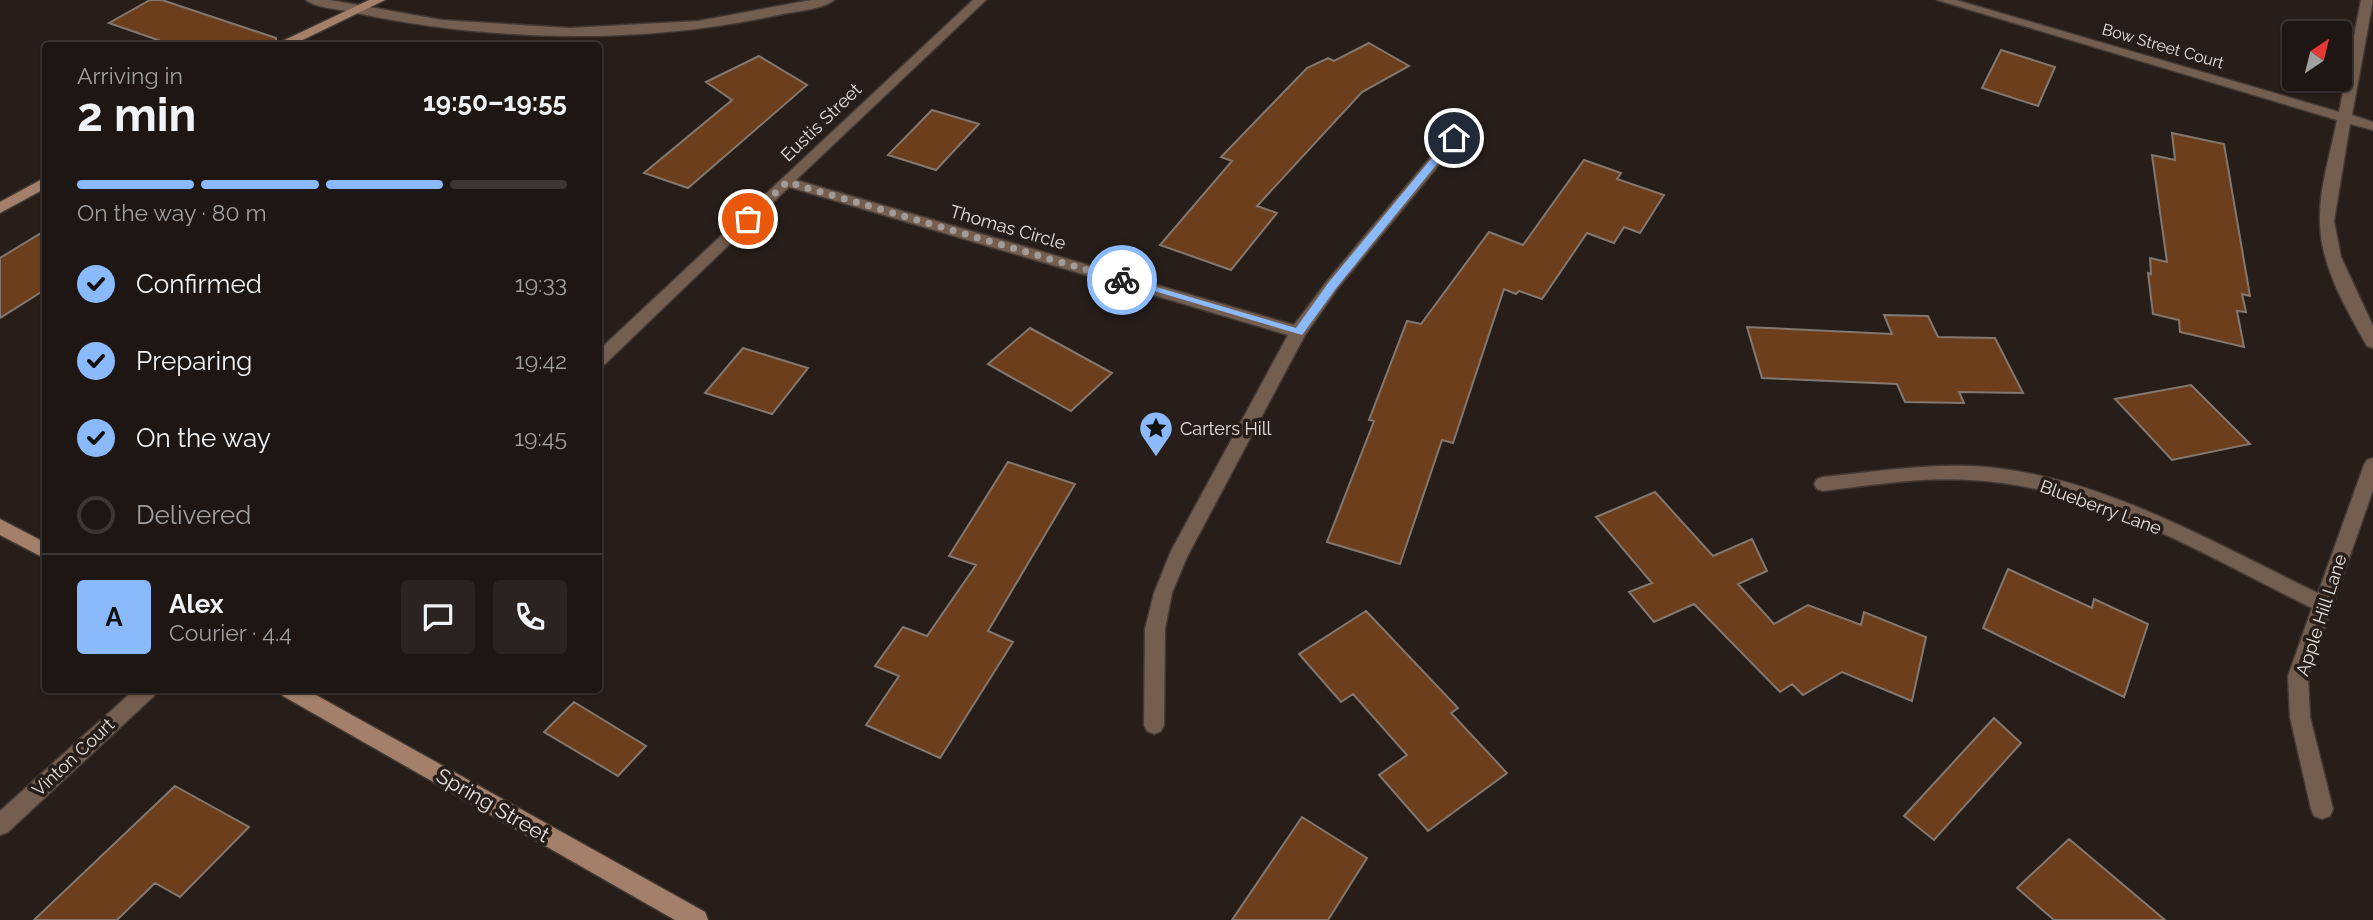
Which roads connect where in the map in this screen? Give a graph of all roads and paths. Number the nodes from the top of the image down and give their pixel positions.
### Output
1 (312, 0) edge
2 (379, 0) edge
3 (828, 0) edge
4 (980, 0) edge
5 (1943, 0) edge
6 (2367, 0) edge
7 (354, 10) junction
8 (286, 42) edge
9 (2344, 117) junction
10 (2373, 126) edge
11 (1454, 138) dead end
12 (787, 182) junction
13 (42, 183) edge
14 (0, 208) edge
15 (1298, 332) junction
16 (2373, 342) edge
17 (602, 358) edge
18 (2373, 466) edge
19 (1824, 484) dead end
20 (0, 526) edge
21 (42, 550) edge
22 (2322, 604) junction
23 (144, 693) edge
24 (295, 693) edge
25 (1154, 726) dead end
26 (2322, 809) dead end
27 (0, 825) edge
28 (697, 920) edge

1 - 7 street
2 - 7 main road
3 - 7 street
4 - 12 street, Eustis Street
5 - 9 street, Bow Street Court
6 - 9 street
7 - 8 main road
9 - 10 street, Bow Street Court
9 - 16 street
11 - 15 street
12 - 15 street, Thomas Circle
12 - 17 street, Eustis Street
13 - 14 main road
15 - 25 street
18 - 22 street, Apple Hill Lane
19 - 22 street, Blueberry Lane
20 - 21 main road
22 - 26 street, Apple Hill Lane
23 - 27 street, Vinton Court
24 - 28 main road, Spring Street

